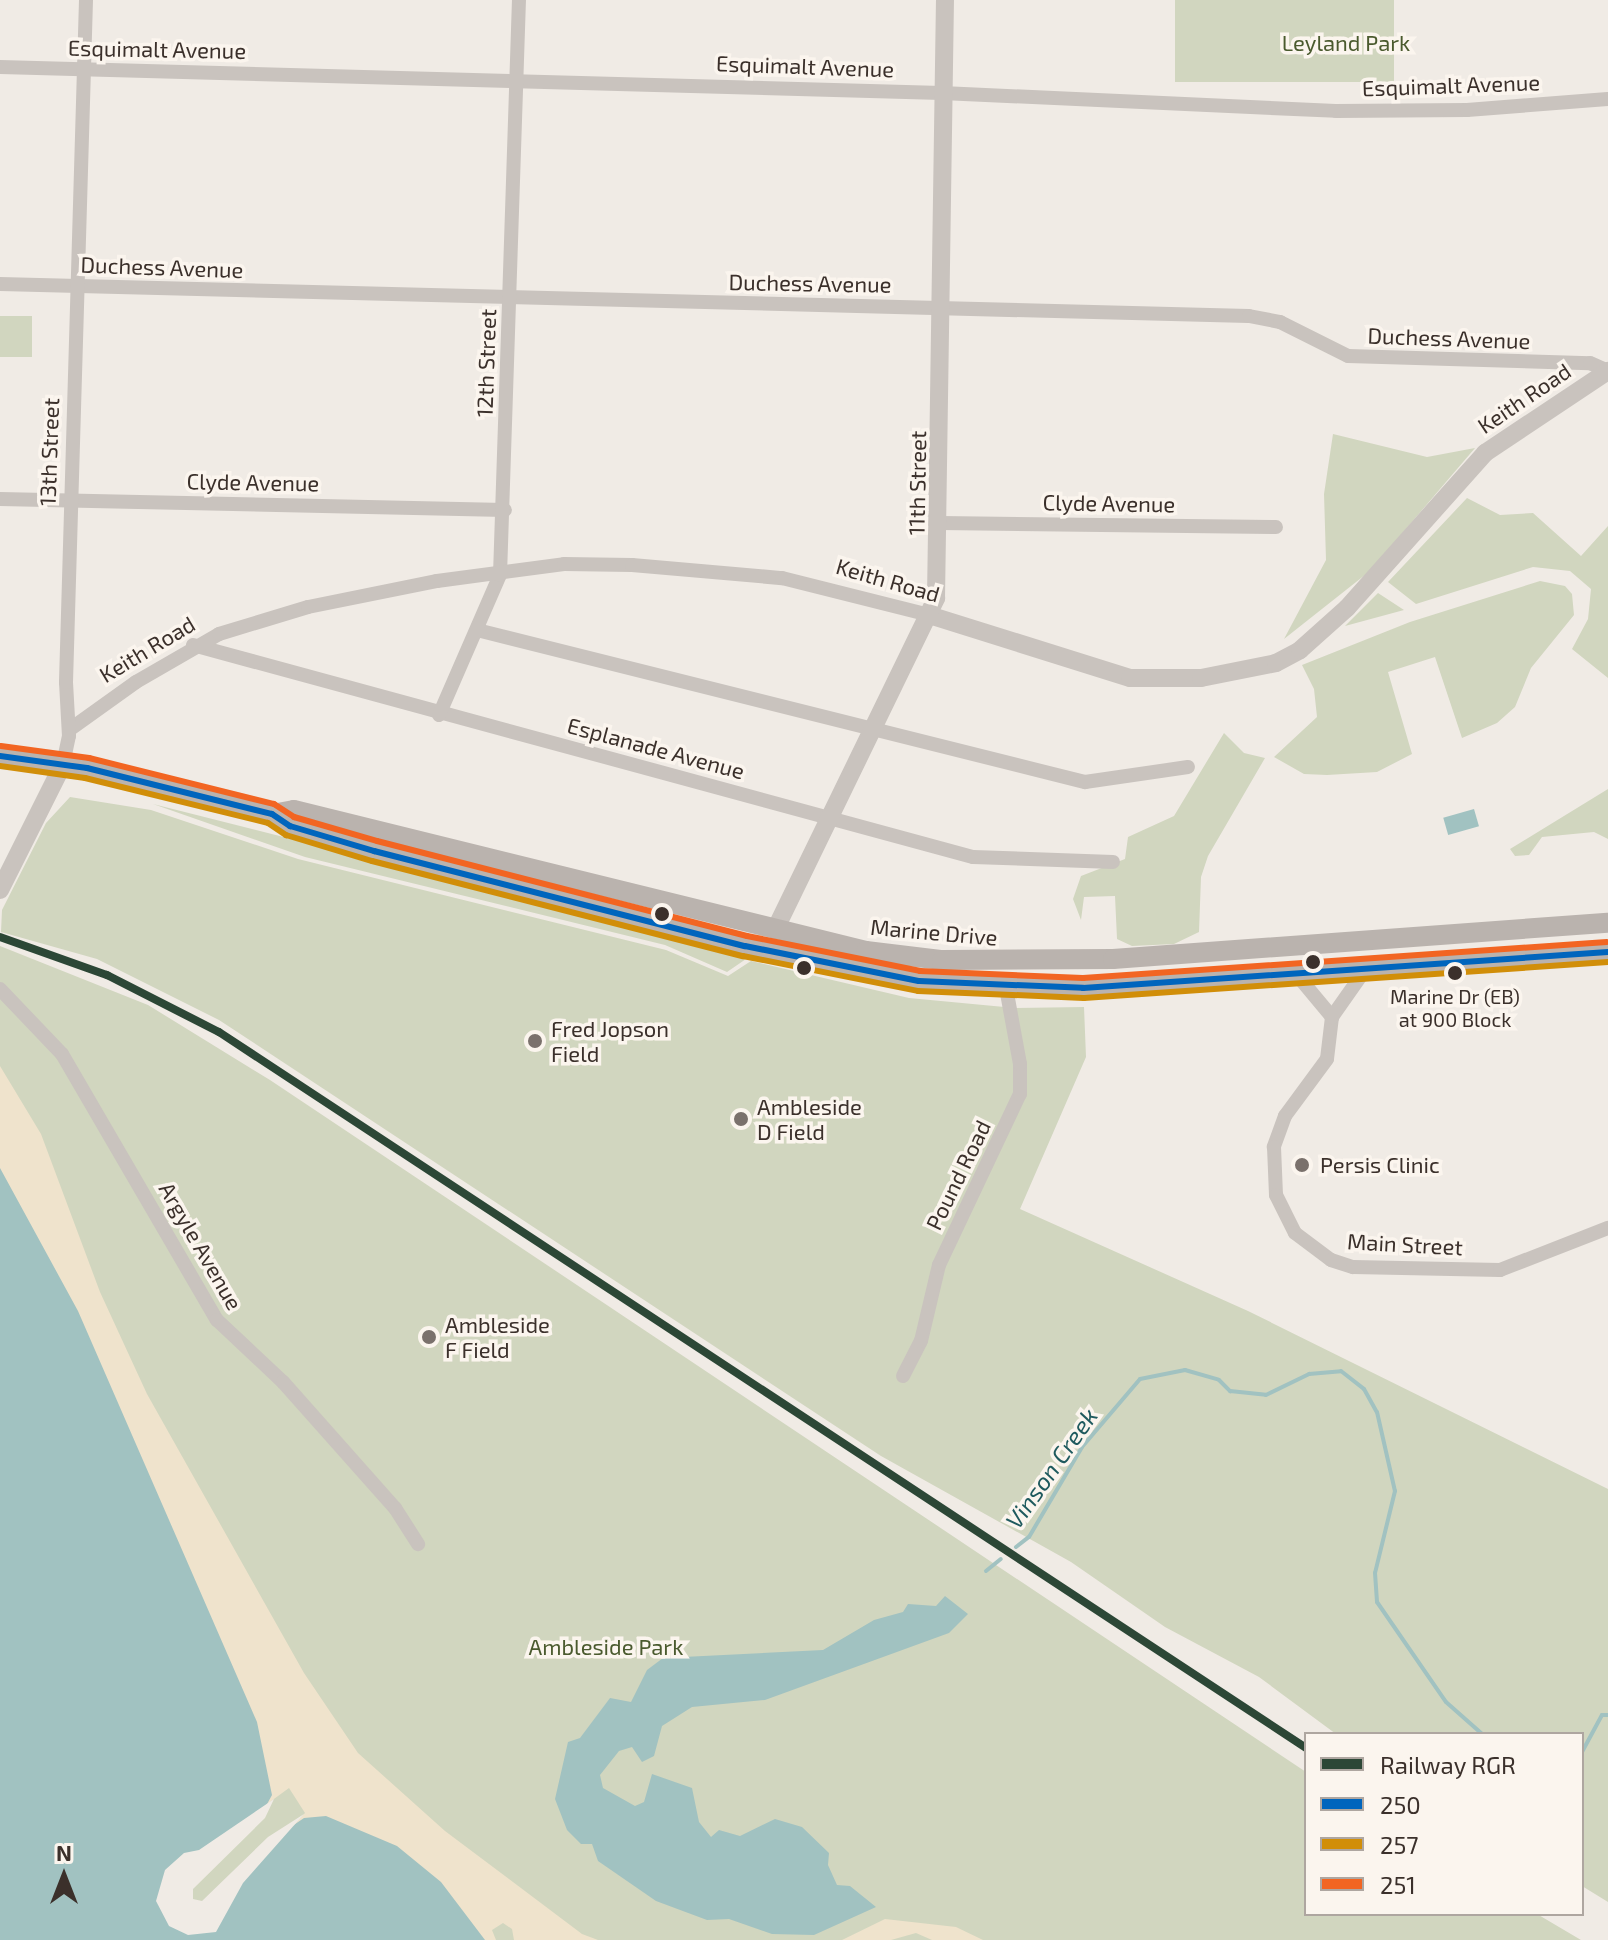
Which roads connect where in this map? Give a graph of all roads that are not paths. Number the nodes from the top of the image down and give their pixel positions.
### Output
1 (86, 0) edge
2 (519, 0) edge
3 (945, 0) edge
4 (0, 67) edge
5 (85, 69) junction
6 (518, 79) junction
7 (942, 93) junction
8 (1608, 99) edge
9 (0, 284) edge
10 (78, 287) junction
11 (511, 298) junction
12 (944, 309) junction
13 (1608, 371) edge
14 (0, 499) edge
15 (72, 500) junction
16 (505, 510) junction
17 (940, 523) junction
18 (1276, 527) dead end
19 (500, 575) junction
20 (929, 615) junction
21 (477, 630) junction
22 (193, 645) junction
23 (439, 715) junction
24 (69, 730) junction
25 (868, 732) junction
26 (0, 756) edge
27 (63, 764) junction
28 (1188, 767) dead end
29 (272, 814) junction
30 (828, 816) junction
31 (1113, 862) dead end
32 (0, 890) edge
33 (1608, 923) edge
34 (775, 930) junction
35 (1608, 952) edge
36 (1025, 962) junction
37 (1365, 970) junction
38 (1297, 975) junction
39 (1006, 988) junction
40 (0, 989) edge
41 (1332, 1017) junction
42 (1608, 1228) edge
43 (903, 1376) dead end
44 (418, 1544) dead end

1 - 5 street, 13th Street
2 - 6 street, 12th Street
3 - 7 street, 11th Street
4 - 5 street, Esquimalt Avenue
5 - 6 street, Esquimalt Avenue
5 - 10 street, 13th Street
6 - 7 street, Esquimalt Avenue
6 - 11 street, 12th Street
7 - 8 street, Esquimalt Avenue
7 - 12 street, 11th Street
9 - 10 street, Duchess Avenue
10 - 11 street, Duchess Avenue
10 - 15 street, 13th Street
11 - 12 street, Duchess Avenue
11 - 16 street, 12th Street
12 - 13 street, Duchess Avenue
12 - 17 street, 11th Street
13 - 20 street, Keith Road
14 - 15 street, Clyde Avenue
15 - 16 street, Clyde Avenue
15 - 24 street, 13th Street
16 - 19 street, 12th Street
17 - 18 street, Clyde Avenue
17 - 20 street, 11th Street
19 - 20 street, Keith Road
19 - 21 street, 12th Street
19 - 22 street, Keith Road
20 - 25 street, 11th Street
21 - 23 street, 12th Street
21 - 25 street
22 - 23 street, Esplanade Avenue
22 - 24 street, Keith Road
23 - 30 street, Esplanade Avenue
24 - 27 street, 13th Street
25 - 28 street
25 - 30 street, 11th Street
26 - 27 main road, Marine Drive
27 - 29 main road, Marine Drive
27 - 32 street, 13th Street
29 - 34 main road, Marine Drive
29 - 39 main road, Marine Drive
30 - 31 street, Esplanade Avenue
30 - 34 street, 11th Street
33 - 36 main road, Marine Drive
34 - 36 main road, Marine Drive
35 - 37 main road, Marine Drive
36 - 39 main road
37 - 38 main road, Marine Drive
37 - 41 street, Main Street
38 - 39 main road, Marine Drive
38 - 41 street
39 - 43 street, Pound Road
40 - 44 street, Argyle Avenue
41 - 42 street, Main Street

